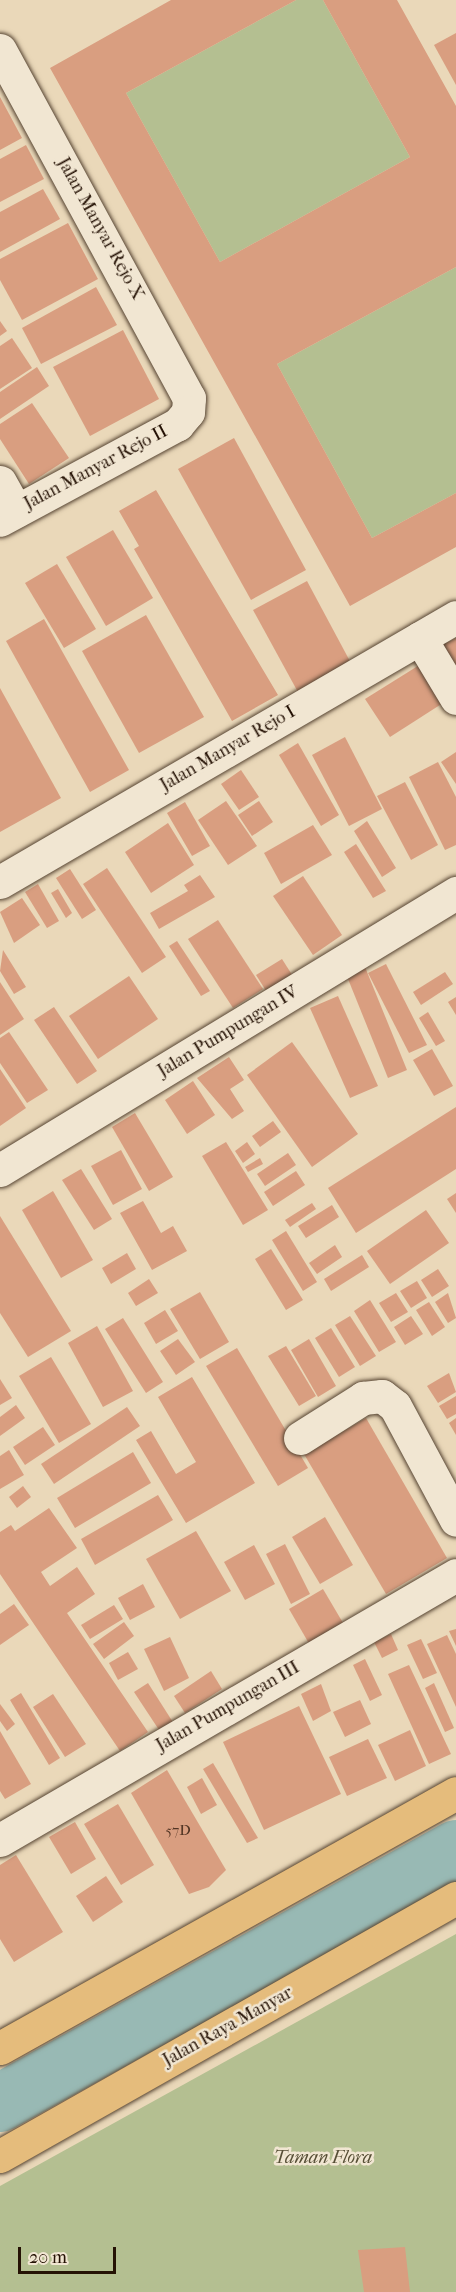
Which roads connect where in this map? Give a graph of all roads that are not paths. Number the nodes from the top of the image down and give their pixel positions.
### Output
1 (0, 50) edge
2 (188, 412) joint
3 (0, 482) edge
4 (8, 515) edge
5 (456, 617) edge
6 (420, 638) junction
7 (456, 698) edge
8 (0, 882) edge
9 (456, 893) edge
10 (0, 1170) edge
11 (300, 1438) dead end
12 (456, 1520) edge
13 (456, 1575) edge
14 (456, 1792) edge
15 (0, 1840) edge
16 (456, 1898) edge
17 (0, 2048) edge
18 (0, 2156) edge

1 - 2 street, Jalan Manyar Rejo X
2 - 4 street, Jalan Manyar Rejo II
3 - 4 street
5 - 6 street, Jalan Manyar Rejo I
6 - 7 street
6 - 8 street, Jalan Manyar Rejo I
9 - 10 street, Jalan Pumpungan IV
11 - 12 street
13 - 15 street, Jalan Pumpungan III
14 - 17 main road
16 - 18 main road, Jalan Raya Manyar

